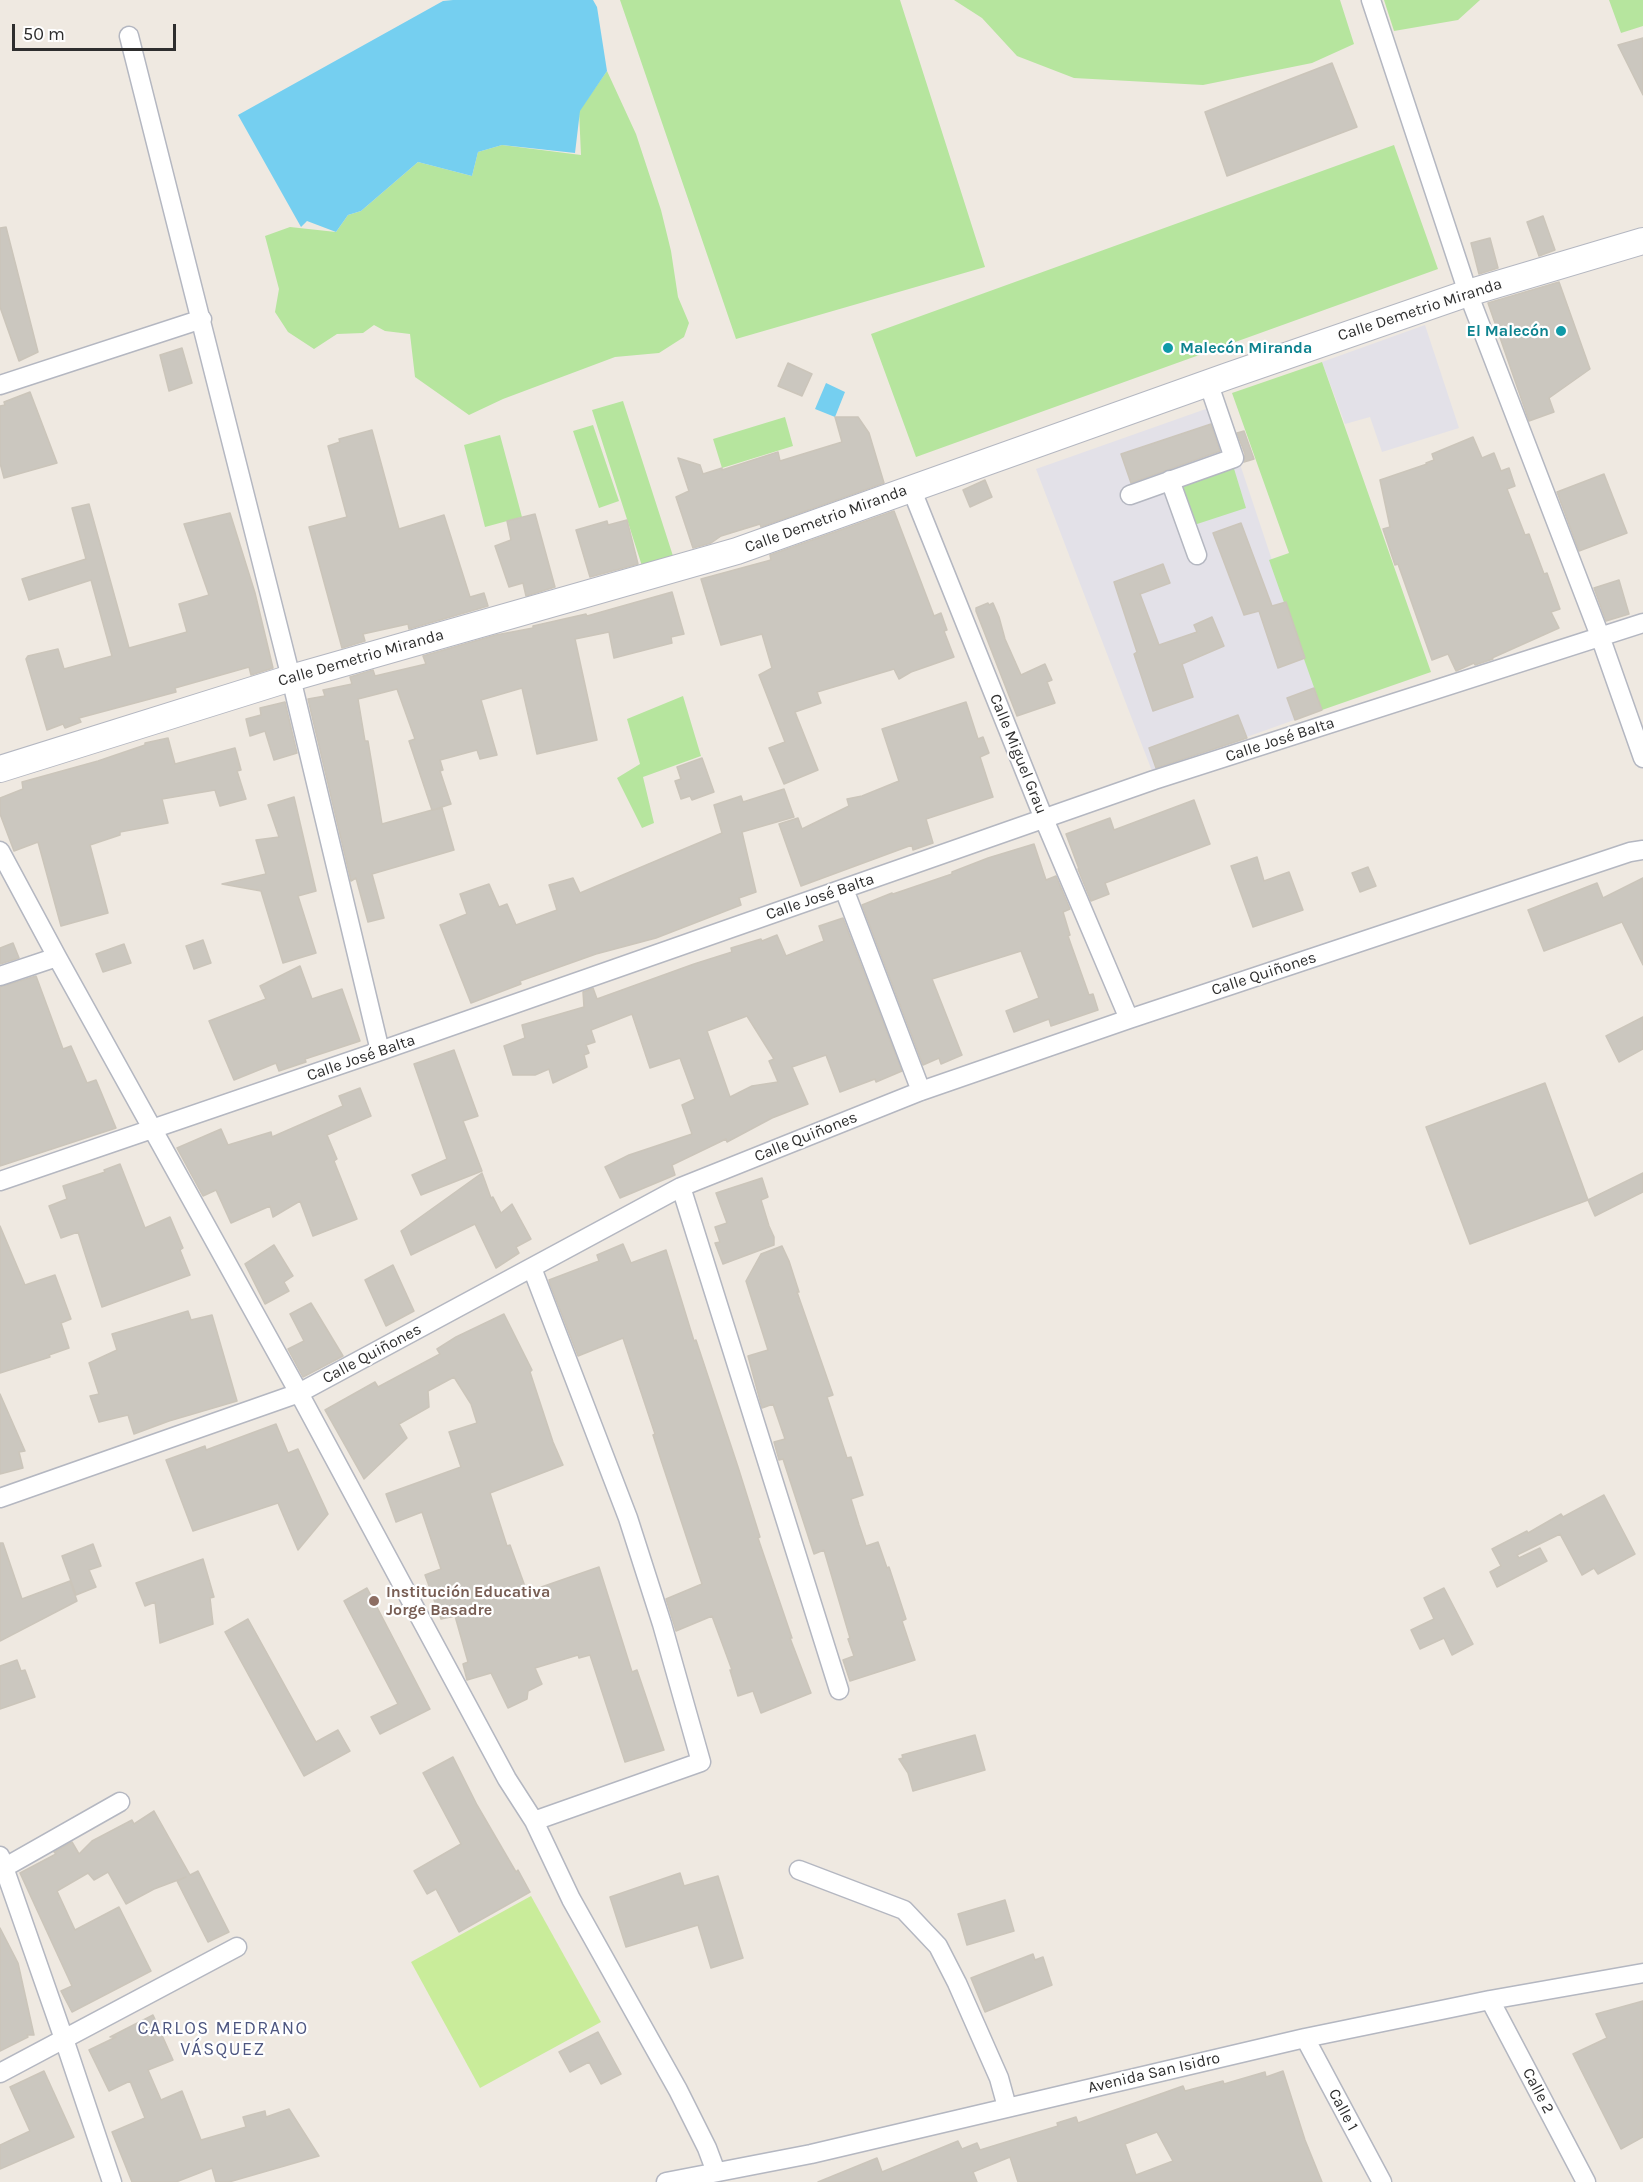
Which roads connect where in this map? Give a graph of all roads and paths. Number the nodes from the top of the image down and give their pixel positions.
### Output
1 (1371, 0) edge
2 (129, 36) dead end
3 (1643, 241) edge
4 (1468, 293) junction
5 (202, 319) junction
6 (1208, 382) junction
7 (0, 385) edge
8 (1170, 480) junction
9 (911, 488) junction
10 (1130, 495) dead end
11 (1197, 555) dead end
12 (1643, 623) edge
13 (1600, 636) junction
14 (291, 678) junction
15 (1643, 758) edge
16 (0, 769) edge
17 (1044, 819) junction
18 (1643, 850) edge
19 (0, 851) edge
20 (843, 889) junction
21 (57, 957) junction
22 (0, 976) edge
23 (1129, 1019) junction
24 (380, 1051) junction
25 (921, 1091) junction
26 (153, 1129) junction
27 (0, 1181) edge
28 (681, 1187) junction
29 (532, 1268) junction
30 (299, 1393) junction
31 (0, 1498) edge
32 (839, 1690) dead end
33 (120, 1802) dead end
34 (534, 1821) junction
35 (1, 1864) edge
36 (799, 1870) dead end
37 (237, 1947) dead end
38 (1643, 1973) edge
39 (1490, 2000) junction
40 (64, 2038) junction
41 (1305, 2038) junction
42 (0, 2073) edge
43 (1006, 2108) junction
44 (716, 2172) junction
45 (112, 2182) edge
46 (666, 2182) edge
47 (1382, 2182) edge
48 (1586, 2182) edge

1 - 4 street
2 - 5 street
3 - 4 main road, Calle Demetrio Miranda
4 - 6 main road, Calle Demetrio Miranda
4 - 13 street
5 - 7 street
5 - 14 street
6 - 8 street
6 - 9 main road, Calle Demetrio Miranda
8 - 10 street
8 - 11 street
9 - 14 main road, Calle Demetrio Miranda
9 - 17 street, Calle Miguel Grau
12 - 13 street, Calle José Balta
13 - 15 street
13 - 17 street, Calle José Balta
14 - 16 main road, Calle Demetrio Miranda
14 - 24 street
17 - 20 street, Calle José Balta
17 - 23 street, Calle Miguel Grau
18 - 23 street, Calle Quiñones
19 - 21 street
20 - 24 street, Calle José Balta
20 - 25 street
21 - 22 street
21 - 26 street
23 - 25 street, Calle Quiñones
24 - 26 street, Calle José Balta
25 - 28 street, Calle Quiñones
26 - 27 street, Calle José Balta
26 - 30 street
28 - 29 street, Calle Quiñones
28 - 32 street
29 - 30 street, Calle Quiñones
29 - 34 street
30 - 31 street, Calle Quiñones
30 - 34 street
33 - 35 street
34 - 44 street
35 - 40 street
36 - 43 street
37 - 40 street
38 - 39 street, Avenida San Isidro
39 - 41 street, Avenida San Isidro
39 - 48 street, Calle 2
40 - 42 street
40 - 45 street
41 - 43 street, Avenida San Isidro
41 - 47 street, Calle 1
43 - 44 street, Avenida San Isidro
44 - 46 street, Avenida San Isidro

